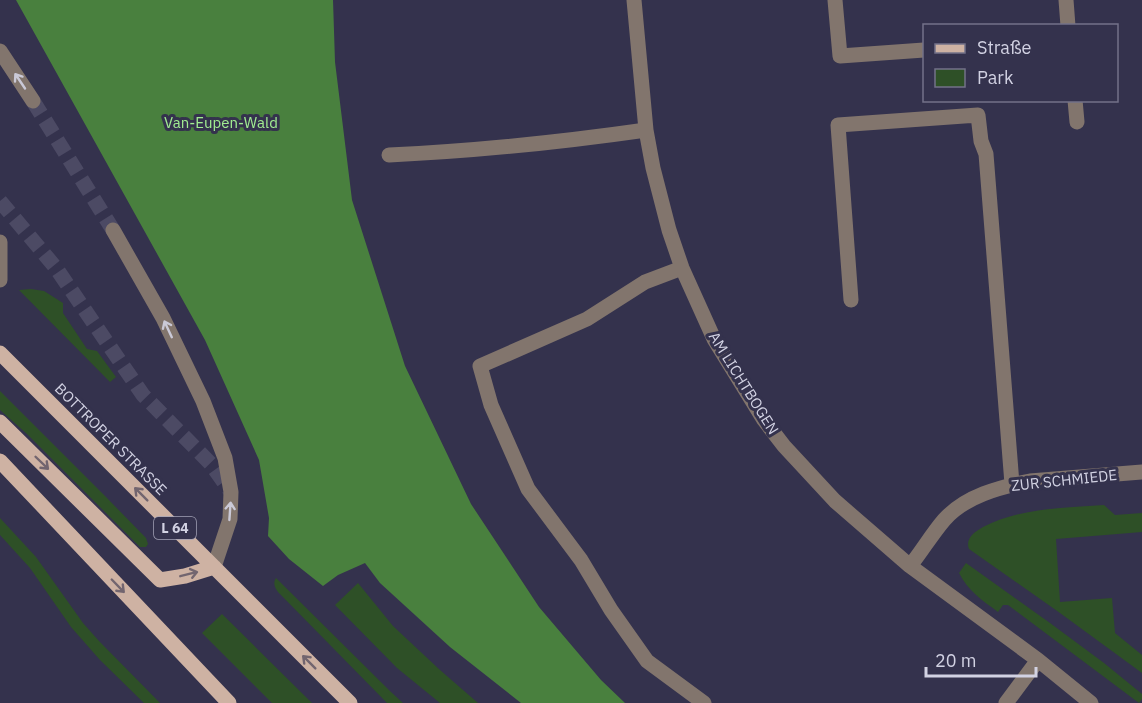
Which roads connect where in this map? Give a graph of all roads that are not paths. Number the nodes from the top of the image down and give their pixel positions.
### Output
1 (634, 0) edge
2 (835, 0) edge
3 (1066, 0) edge
4 (1068, 24) edge
5 (923, 50) edge
6 (3, 56) edge
7 (33, 101) tunnel mouth
8 (1075, 102) edge
9 (1077, 122) dead end
10 (646, 130) junction
11 (389, 155) dead end
12 (113, 230) tunnel mouth
13 (0, 242) edge
14 (682, 268) junction
15 (0, 280) edge
16 (851, 300) dead end
17 (0, 353) edge
18 (0, 423) edge
19 (0, 461) edge
20 (1142, 472) edge
21 (1012, 484) junction
22 (910, 566) junction
23 (214, 567) junction
24 (1038, 660) junction
25 (229, 703) edge
26 (350, 703) edge
27 (704, 703) edge
28 (1006, 703) edge
29 (1092, 703) edge

1 - 10 street, AM LICHTBOGEN
2 - 5 street
3 - 4 street
7 -> 6 street
8 - 9 street
10 - 11 street
10 - 14 street, AM LICHTBOGEN
23 -> 12 street
13 - 15 street
14 - 22 street, AM LICHTBOGEN
14 - 27 street
16 - 21 street
23 -> 17 main road, BOTTROPER STRASSE / L 64
18 -> 23 main road
19 -> 25 main road
20 - 21 street, ZUR SCHMIEDE
21 - 22 street, ZUR SCHMIEDE
22 - 24 street, AM LICHTBOGEN
26 -> 23 main road, BOTTROPER STRASSE / L 64
24 - 28 street
24 - 29 street, AM LICHTBOGEN

